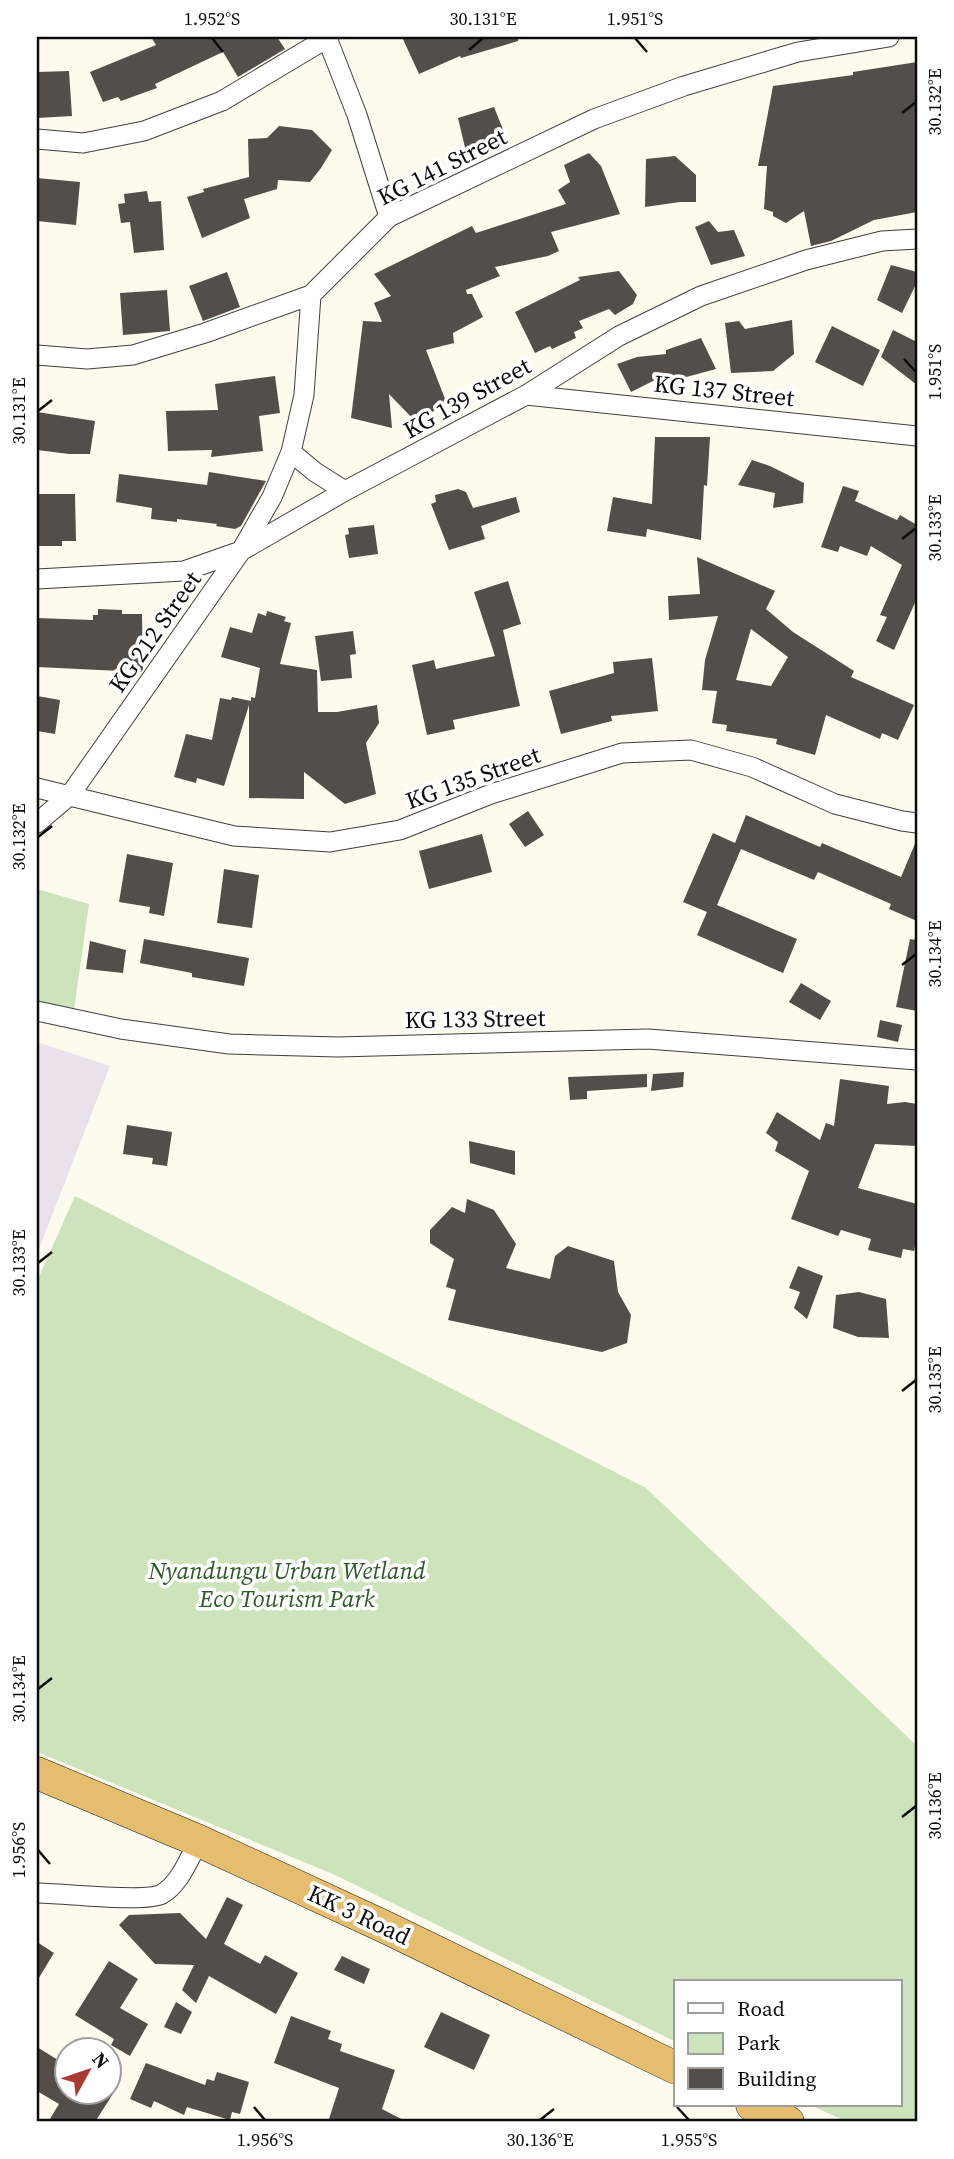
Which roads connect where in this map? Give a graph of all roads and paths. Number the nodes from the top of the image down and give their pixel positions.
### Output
1 (328, 37) edge
2 (888, 37) edge
3 (37, 139) edge
4 (389, 217) junction
5 (917, 239) edge
6 (311, 295) junction
7 (37, 355) edge
8 (526, 395) junction
9 (917, 436) edge
10 (291, 452) junction
11 (345, 491) junction
12 (241, 551) junction
13 (37, 579) edge
14 (37, 788) edge
15 (70, 795) junction
16 (37, 823) edge
17 (917, 823) edge
18 (37, 1011) edge
19 (917, 1060) edge
20 (37, 1773) edge
21 (199, 1841) junction
22 (37, 1893) edge
23 (674, 2067) edge
24 (754, 2106) edge
25 (788, 2122) edge

1 - 3 street
1 - 4 street
2 - 4 street, KG 141 Street
4 - 6 street, KG 141 Street
5 - 8 street, KG 139 Street
6 - 7 street, KG 141 Street
6 - 10 street, KG 212 Street
8 - 9 street, KG 137 Street
8 - 11 street, KG 139 Street
10 - 11 street
10 - 12 street, KG 212 Street
11 - 12 street, KG 139 Street
12 - 13 street, KG 139 Street
12 - 15 street, KG 212 Street
14 - 15 street, KG 135 Street
15 - 16 street, KG 212 Street
15 - 17 street, KG 135 Street
18 - 19 street, KG 133 Street
20 - 21 highway, KK 3 Road
21 - 22 street
21 - 23 highway, KK 3 Road
24 - 25 highway

